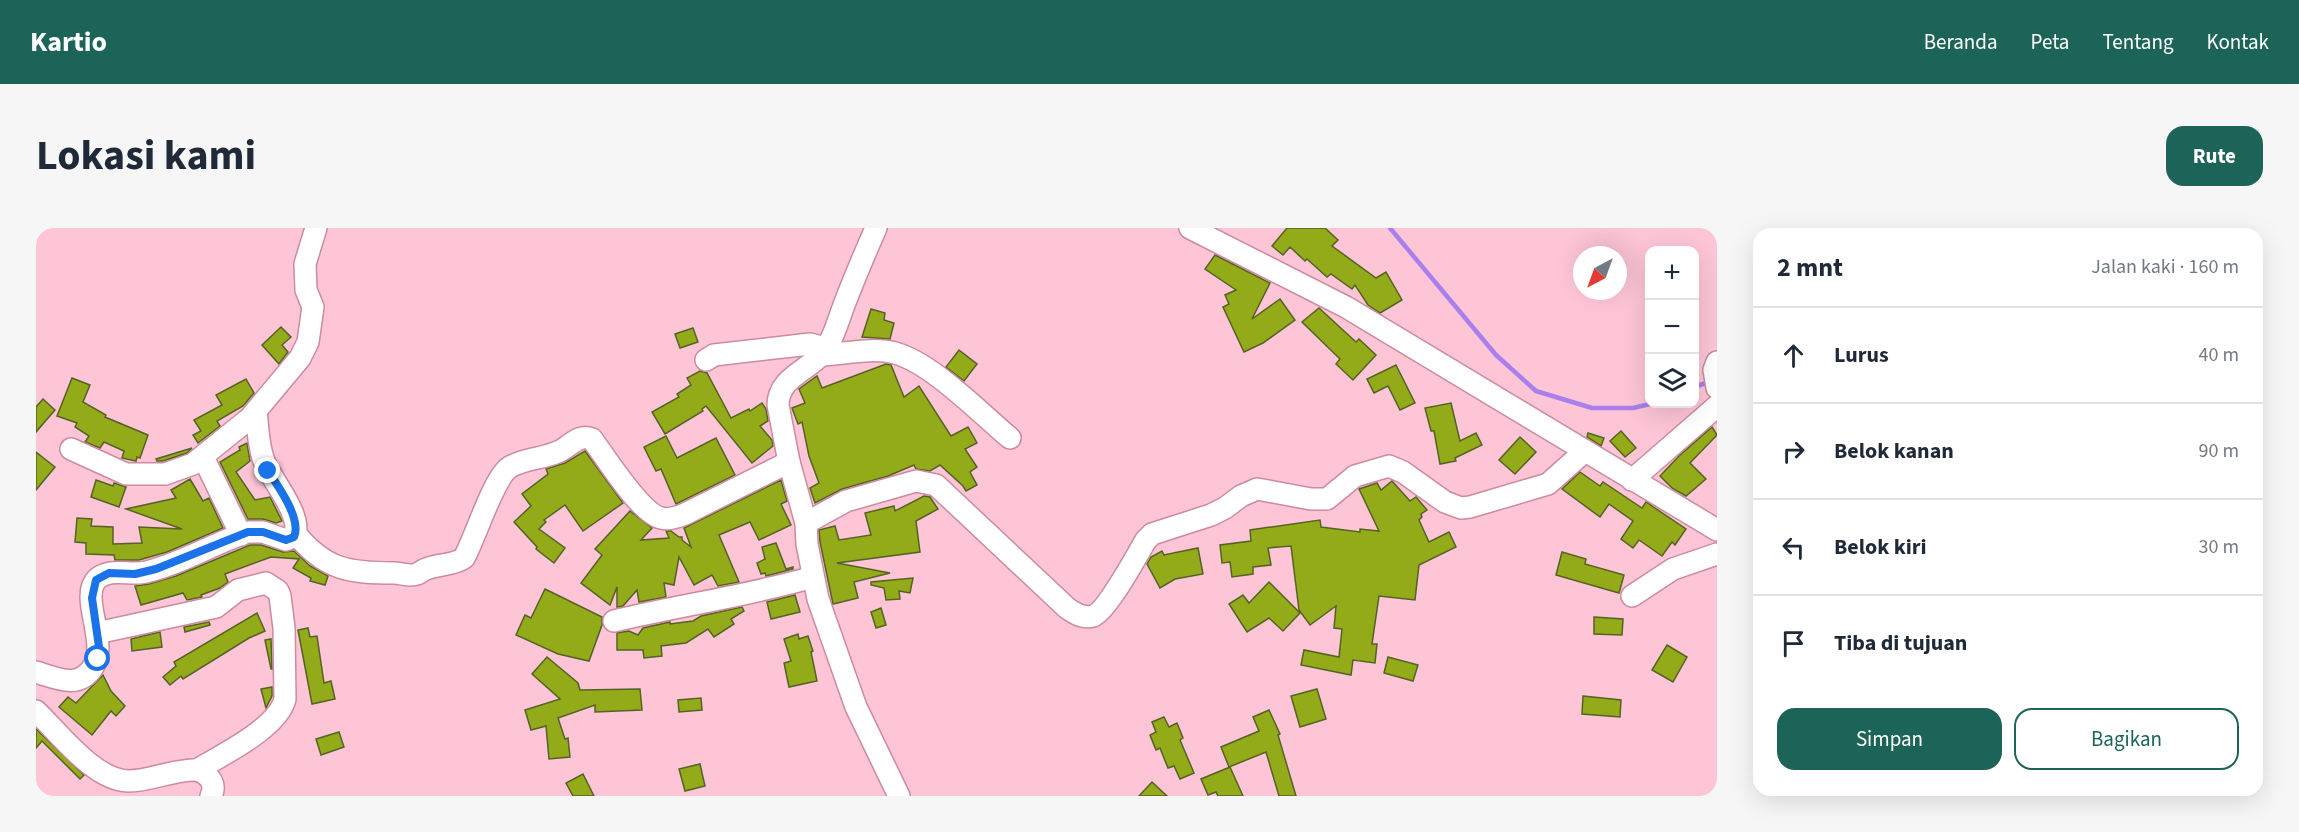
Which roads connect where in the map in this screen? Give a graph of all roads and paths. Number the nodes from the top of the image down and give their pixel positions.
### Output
1 (316, 228) edge
2 (876, 228) edge
3 (1190, 228) edge
4 (823, 352) junction
5 (706, 360) dead end
6 (1717, 406) edge
7 (256, 411) junction
8 (1010, 438) dead end
9 (71, 449) dead end
10 (1585, 452) junction
11 (203, 457) junction
12 (789, 462) junction
13 (1632, 480) junction
14 (806, 523) junction
15 (1717, 530) edge
16 (296, 534) junction
17 (241, 535) junction
18 (1717, 554) edge
19 (813, 577) junction
20 (1632, 596) dead end
21 (614, 621) dead end
22 (97, 633) junction
23 (36, 672) edge
24 (36, 711) edge
25 (197, 770) junction
26 (211, 796) edge
27 (899, 796) edge

1 - 7 street
2 - 4 street
3 - 10 street
4 - 5 street
4 - 8 street
4 - 12 street
6 - 13 street
7 - 11 street
7 - 16 street
9 - 11 street
10 - 13 street
10 - 14 street
11 - 17 street
12 - 14 street
12 - 16 street
13 - 15 street
14 - 19 street
16 - 17 street
17 - 22 street
18 - 20 street
19 - 21 street
19 - 27 street
22 - 23 street
22 - 25 street
24 - 25 street
25 - 26 street

